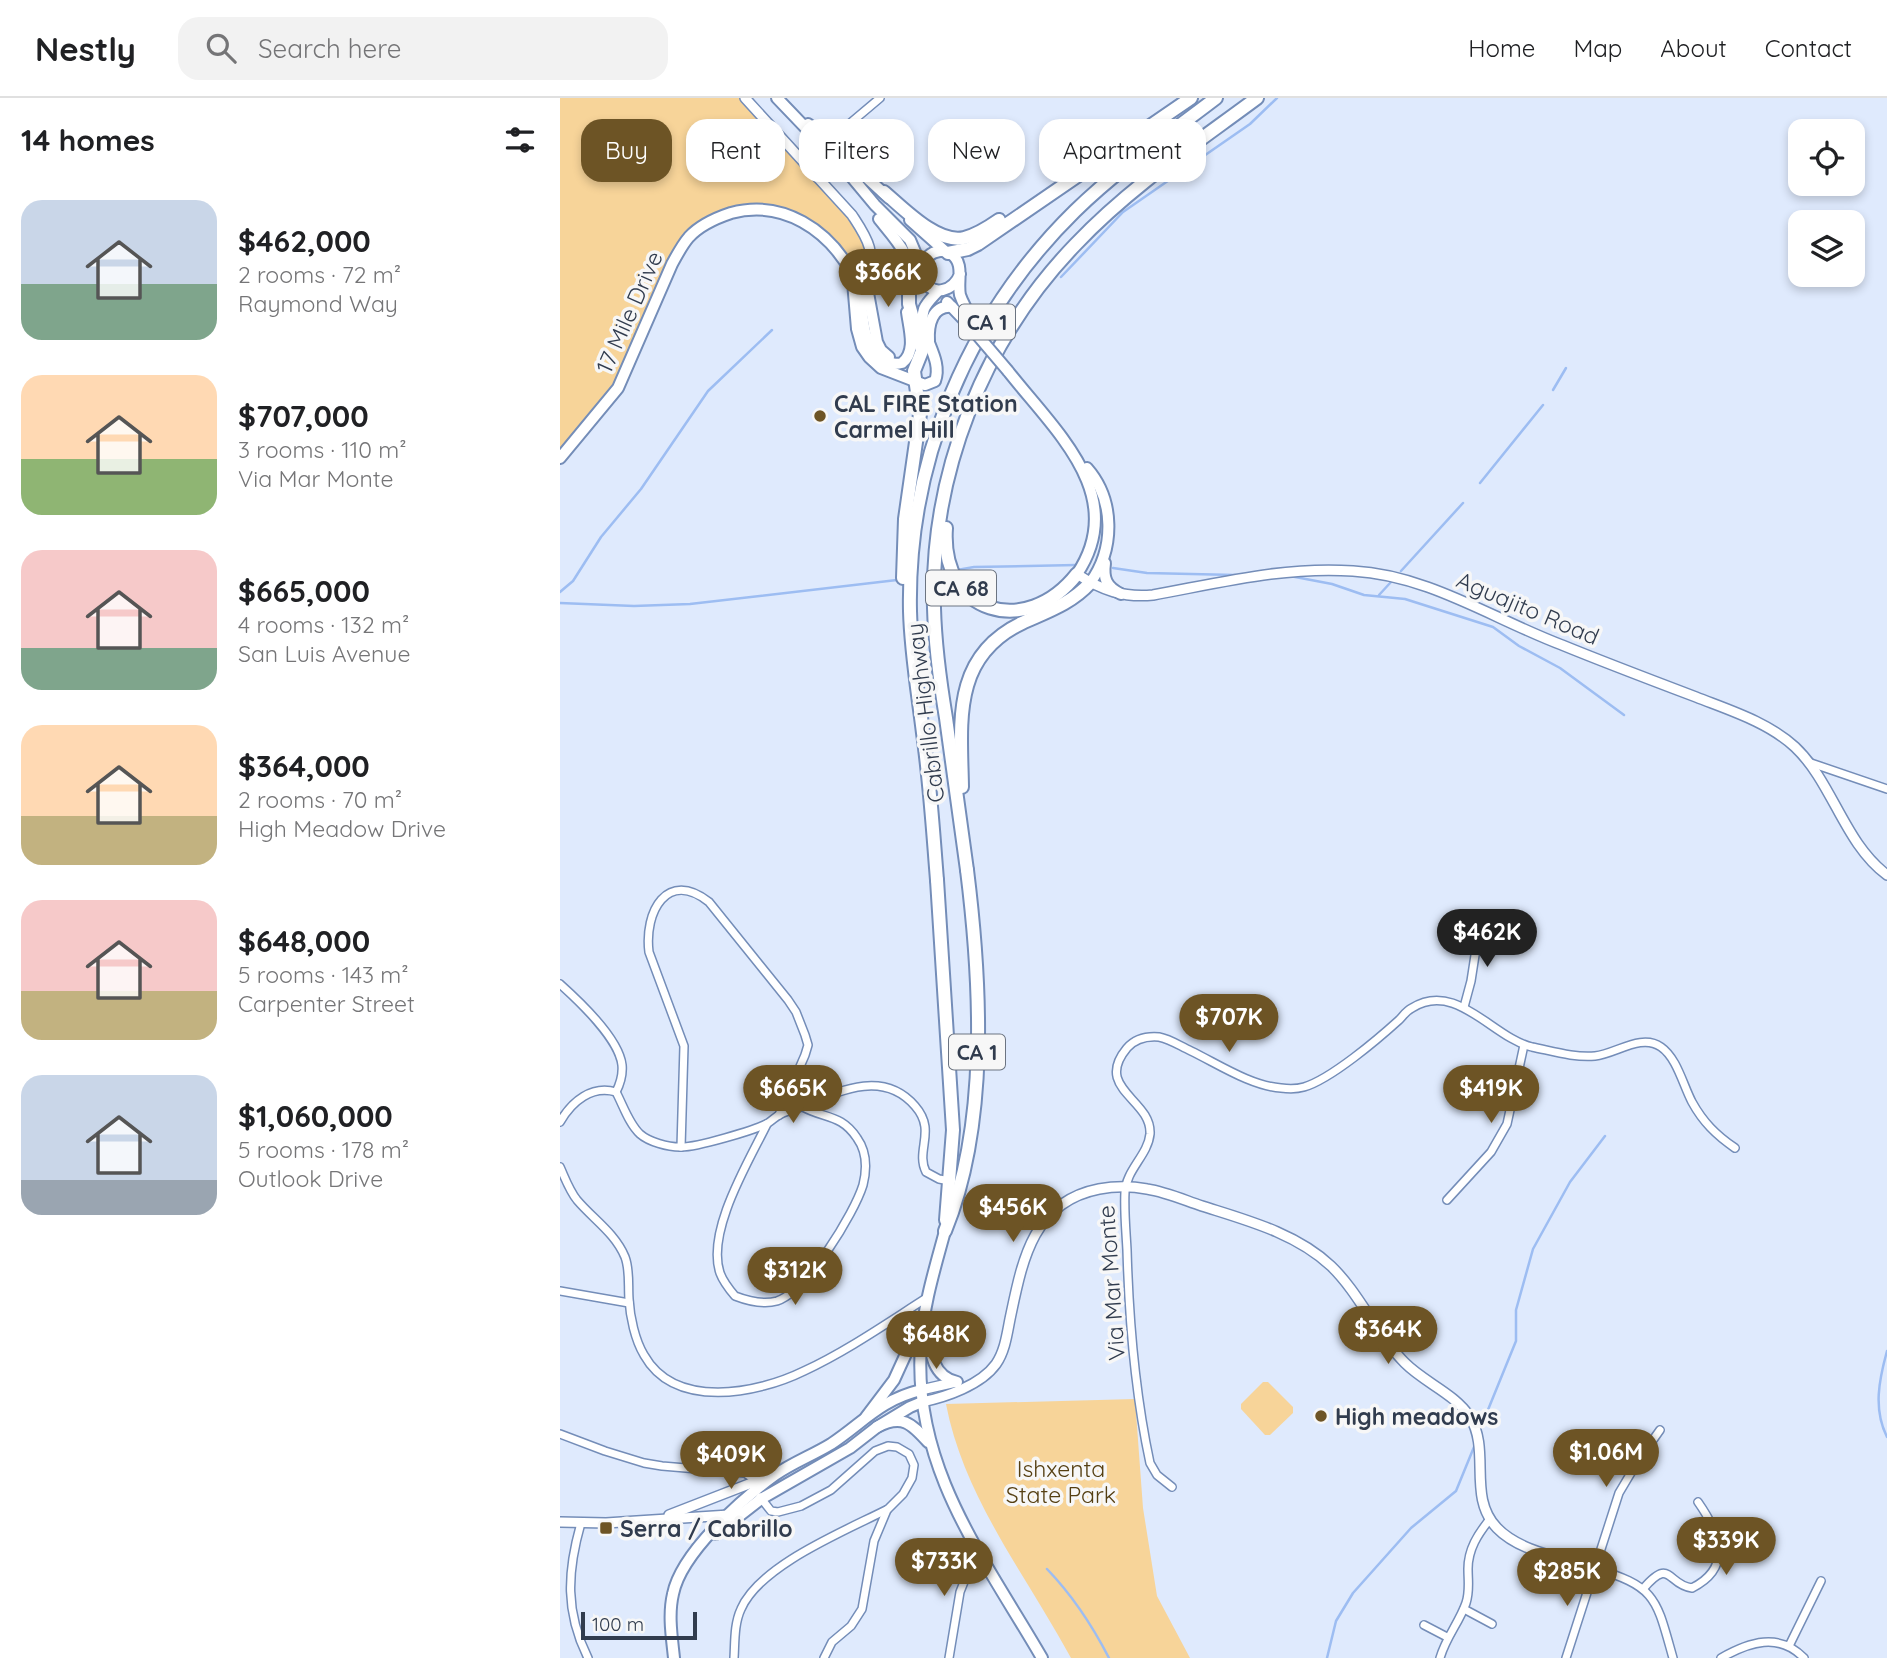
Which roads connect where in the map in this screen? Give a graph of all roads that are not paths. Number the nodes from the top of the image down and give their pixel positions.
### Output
1 (745, 98) edge
2 (777, 98) edge
3 (880, 98) edge
4 (1191, 98) edge
5 (1216, 98) edge
6 (1257, 98) edge
7 (789, 110) junction
8 (801, 119) edge
9 (855, 119) edge
10 (873, 182) edge
11 (1063, 183) junction
12 (864, 192) junction
13 (884, 192) junction
14 (947, 252) junction
15 (921, 267) junction
16 (859, 273) junction
17 (960, 274) junction
18 (910, 290) junction
19 (939, 291) junction
20 (952, 307) junction
21 (970, 322) junction
22 (929, 341) junction
23 (914, 381) junction
24 (560, 458) edge
25 (954, 458) junction
26 (1077, 459) junction
27 (1107, 548) junction
28 (1077, 574) junction
29 (1090, 583) junction
30 (1121, 594) junction
31 (911, 632) junction
32 (1808, 762) junction
33 (1887, 789) edge
34 (960, 822) junction
35 (1887, 875) edge
36 (1480, 923) dead end
37 (560, 984) edge
38 (1464, 1007) junction
39 (1524, 1045) junction
40 (616, 1092) junction
41 (803, 1107) junction
42 (779, 1115) junction
43 (560, 1122) edge
44 (767, 1124) junction
45 (681, 1147) junction
46 (1735, 1148) dead end
47 (560, 1167) edge
48 (950, 1181) junction
49 (1125, 1187) junction
50 (1447, 1200) dead end
51 (945, 1231) junction
52 (560, 1291) edge
53 (928, 1297) junction
54 (629, 1303) junction
55 (925, 1311) junction
56 (963, 1383) junction
57 (921, 1390) junction
58 (922, 1402) junction
59 (866, 1417) junction
60 (877, 1427) junction
61 (1660, 1430) dead end
62 (560, 1434) edge
63 (930, 1446) junction
64 (734, 1472) junction
65 (743, 1487) junction
66 (1172, 1487) dead end
67 (758, 1491) junction
68 (1698, 1502) dead end
69 (888, 1509) junction
70 (744, 1511) junction
71 (727, 1515) junction
72 (1490, 1519) junction
73 (651, 1520) junction
74 (560, 1522) edge
75 (581, 1523) junction
76 (705, 1541) junction
77 (977, 1548) junction
78 (1594, 1568) junction
79 (1821, 1581) dead end
80 (1643, 1589) junction
81 (1464, 1609) junction
82 (1492, 1623) dead end
83 (1424, 1625) dead end
84 (1447, 1637) junction
85 (1789, 1646) junction
86 (588, 1658) edge
87 (674, 1658) edge
88 (734, 1658) edge
89 (824, 1658) edge
90 (949, 1658) edge
91 (1042, 1658) edge
92 (1440, 1658) edge
93 (1566, 1658) edge
94 (1673, 1658) edge
95 (1721, 1658) edge
96 (1804, 1658) edge

1 - 16 street
2 - 7 main road, CA 68
3 - 9 street
4 - 11 highway
5 - 31 highway, Cabrillo Highway / CA 1
6 - 25 highway, Cabrillo Highway / CA 1
7 - 8 main road, CA 68
7 - 12 main road, CA 68
10 - 13 main road, CA 68
11 - 13 highway
11 - 14 highway
12 - 15 main road, CA 68
12 - 18 main road, 17 Mile Drive
13 - 14 main road, CA 68
14 - 15 main road
14 - 17 main road, CA 68
15 - 18 main road
15 - 19 main road, CA 68
16 - 18 main road, 17 Mile Drive
16 - 23 main road
16 - 24 main road, 17 Mile Drive
17 - 19 main road
17 - 21 main road, CA 68
18 - 23 highway
19 - 20 main road, CA 68
19 - 22 main road
20 - 21 main road, CA 68
20 - 22 main road
21 - 26 main road, CA 68, bridge
22 - 23 main road
23 - 31 highway
25 - 28 highway, CA 68
25 - 34 highway, Cabrillo Highway / CA 1
26 - 27 main road, CA 68
26 - 28 main road, CA 68
27 - 29 main road, CA 68
27 - 30 main road
28 - 29 street, Aguajito Road
29 - 30 street, Aguajito Road
29 - 34 highway
30 - 32 street, Aguajito Road
31 - 48 highway, Cabrillo Highway / CA 1
32 - 33 street
32 - 35 street, Aguajito Road
34 - 51 highway, Cabrillo Highway / CA 1
36 - 38 street
37 - 40 street
38 - 39 street, Via Mar Monte
38 - 49 street, Via Mar Monte
39 - 46 street, Via Mar Monte
39 - 50 street
40 - 43 street
40 - 45 street
41 - 42 street
41 - 44 street
41 - 48 street
42 - 44 street
42 - 45 street
44 - 45 street
47 - 54 street
48 - 51 highway, Cabrillo Highway / CA 1
49 - 56 street
49 - 66 street, Via Mar Monte
49 - 72 street
51 - 53 main road, Cabrillo Highway / CA 1
52 - 54 street
53 - 54 street
53 - 55 main road, Cabrillo Highway / CA 1
55 - 56 main road
55 - 57 main road, Cabrillo Highway / CA 1
55 - 59 main road
56 - 57 street
56 - 58 street
57 - 58 main road, Cabrillo Highway / CA 1
57 - 59 main road
58 - 60 main road
58 - 63 main road, Cabrillo Highway / CA 1
59 - 67 main road
60 - 63 main road
60 - 67 main road
61 - 78 street
62 - 64 street
63 - 77 main road, Cabrillo Highway / CA 1
64 - 65 street
64 - 67 street
65 - 67 street
65 - 73 street
67 - 69 street
67 - 70 main road
67 - 71 main road
68 - 80 street
69 - 88 street
69 - 89 street
70 - 71 street
70 - 76 main road
71 - 73 street
71 - 76 main road
72 - 78 street
72 - 81 street
73 - 75 street
74 - 75 street
75 - 86 street
76 - 87 main road
77 - 90 street
77 - 91 main road, Cabrillo Highway / CA 1
78 - 80 street
78 - 93 street
79 - 85 street
80 - 94 street
81 - 82 street
81 - 84 street
83 - 84 street
84 - 92 street
85 - 95 street
85 - 96 street

